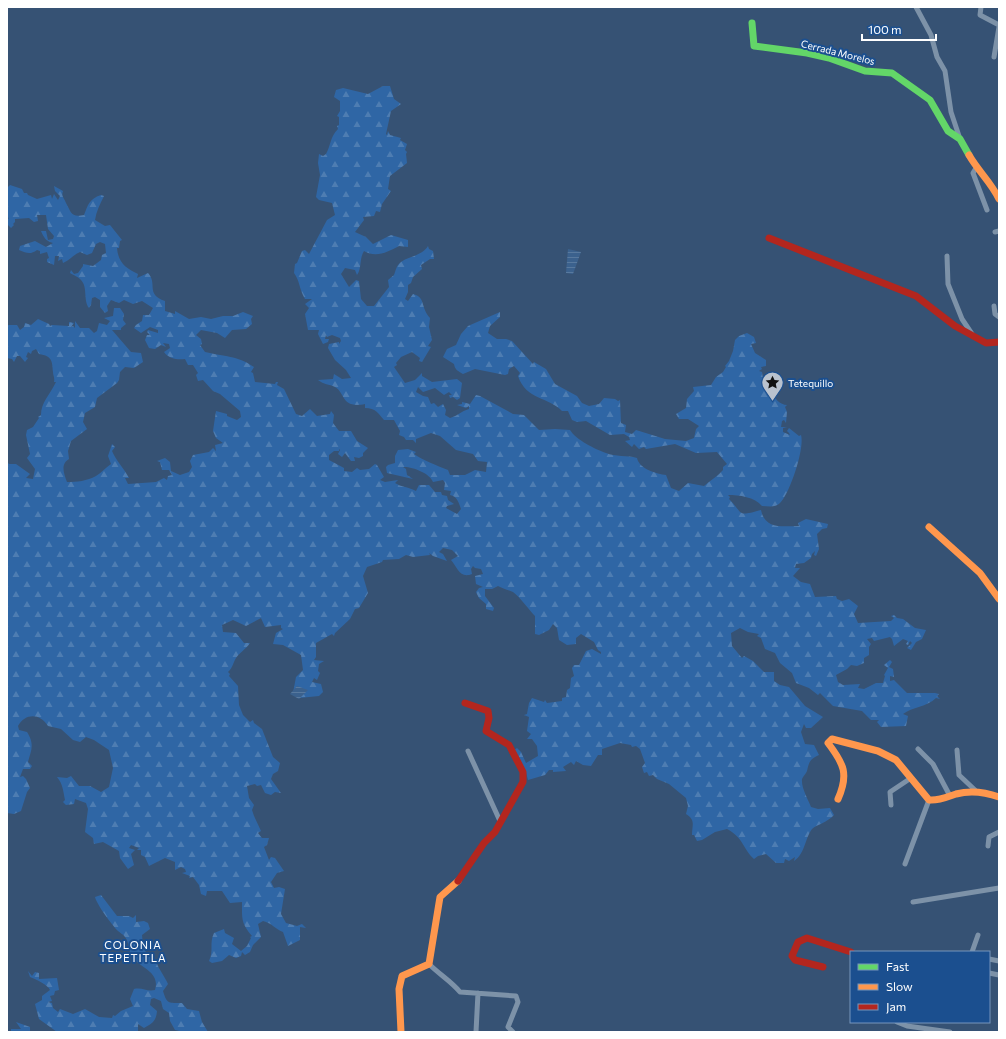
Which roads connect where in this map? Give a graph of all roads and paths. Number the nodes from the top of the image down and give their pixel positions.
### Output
1 (916, 7) edge
2 (981, 7) edge
3 (752, 23) dead end
4 (999, 29) edge
5 (994, 57) dead end
6 (960, 139) junction
7 (976, 168) junction
8 (999, 198) edge
9 (987, 210) dead end
10 (769, 238) dead end
11 (947, 256) dead end
12 (994, 306) dead end
13 (999, 317) edge
14 (974, 337) junction
15 (999, 342) edge
16 (929, 527) dead end
17 (999, 599) edge
18 (465, 703) dead end
19 (918, 750) dead end
20 (956, 750) dead end
21 (468, 751) dead end
22 (911, 778) junction
23 (976, 791) junction
24 (950, 796) junction
25 (999, 796) edge
26 (838, 799) dead end
27 (929, 800) junction
28 (891, 805) dead end
29 (500, 821) junction
30 (999, 832) edge
31 (988, 846) dead end
32 (905, 864) dead end
33 (999, 888) edge
34 (912, 902) dead end
35 (978, 934) dead end
36 (972, 951) edge
37 (850, 952) edge
38 (429, 964) junction
39 (823, 967) dead end
40 (478, 993) junction
41 (900, 1023) edge
42 (401, 1032) edge
43 (476, 1032) edge
44 (514, 1032) edge
45 (950, 1032) edge

1 - 6 street
2 - 4 street
3 - 6 street, Cerrada Morelos
4 - 5 street
6 - 7 street, Cerrada Morelos
7 - 8 street, Cerrada Morelos
7 - 9 street
10 - 14 street
11 - 14 street
12 - 13 street
14 - 15 street
16 - 17 street
18 - 29 street
19 - 24 street
20 - 23 street
21 - 29 street
22 - 26 street
22 - 27 street
22 - 28 street
23 - 24 street
23 - 25 street
24 - 27 street
27 - 32 street
29 - 38 street
30 - 31 street
33 - 34 street
35 - 36 street
37 - 39 street
38 - 40 street
38 - 42 street
40 - 43 street
40 - 44 street
41 - 45 street

